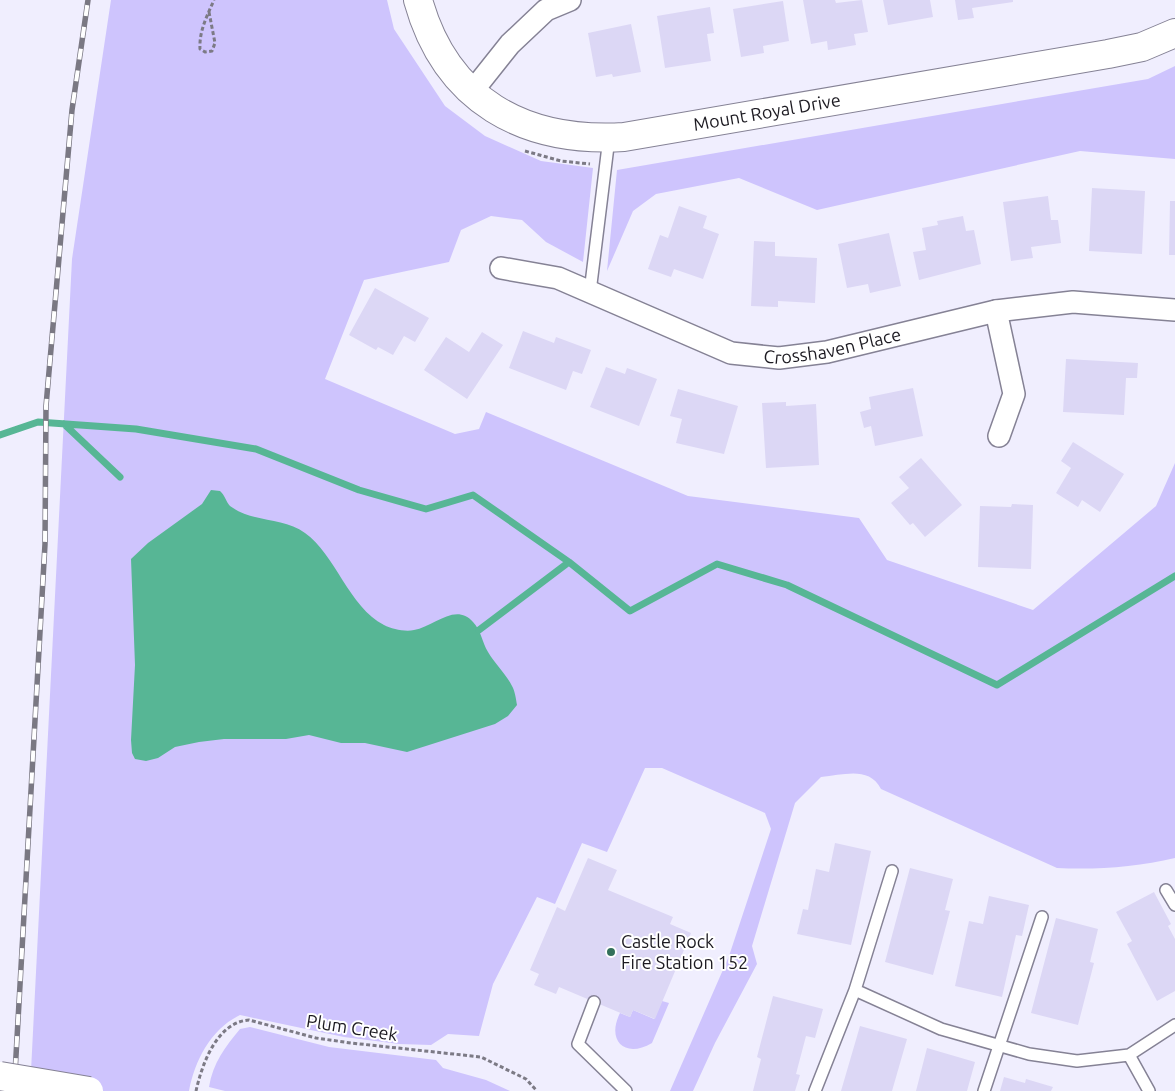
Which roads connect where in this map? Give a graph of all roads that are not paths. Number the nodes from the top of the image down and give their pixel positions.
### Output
1 (418, 0) edge
2 (570, 0) edge
3 (1175, 33) edge
4 (471, 93) junction
5 (609, 138) junction
6 (501, 268) dead end
7 (590, 292) junction
8 (1175, 310) edge
9 (996, 311) junction
10 (999, 436) dead end
11 (892, 871) dead end
12 (1166, 890) dead end
13 (1175, 905) edge
14 (1042, 917) dead end
15 (855, 990) junction
16 (594, 1002) dead end
17 (1175, 1025) edge
18 (998, 1045) junction
19 (1129, 1055) junction
20 (0, 1076) edge
21 (89, 1091) edge
22 (626, 1091) edge
23 (815, 1091) edge
24 (984, 1091) edge
25 (1150, 1091) edge

1 - 4 street, Mount Royal Drive
2 - 4 street
3 - 5 street, Mount Royal Drive
4 - 5 street, Mount Royal Drive
5 - 7 lane
6 - 7 street, Crosshaven Place
7 - 9 street, Crosshaven Place
8 - 9 street, Crosshaven Place
9 - 10 street
11 - 15 lane
12 - 13 lane
14 - 18 lane
15 - 18 lane
15 - 23 lane
16 - 22 lane
17 - 19 lane
18 - 19 lane
18 - 24 lane
19 - 25 lane
20 - 21 street, bridge

